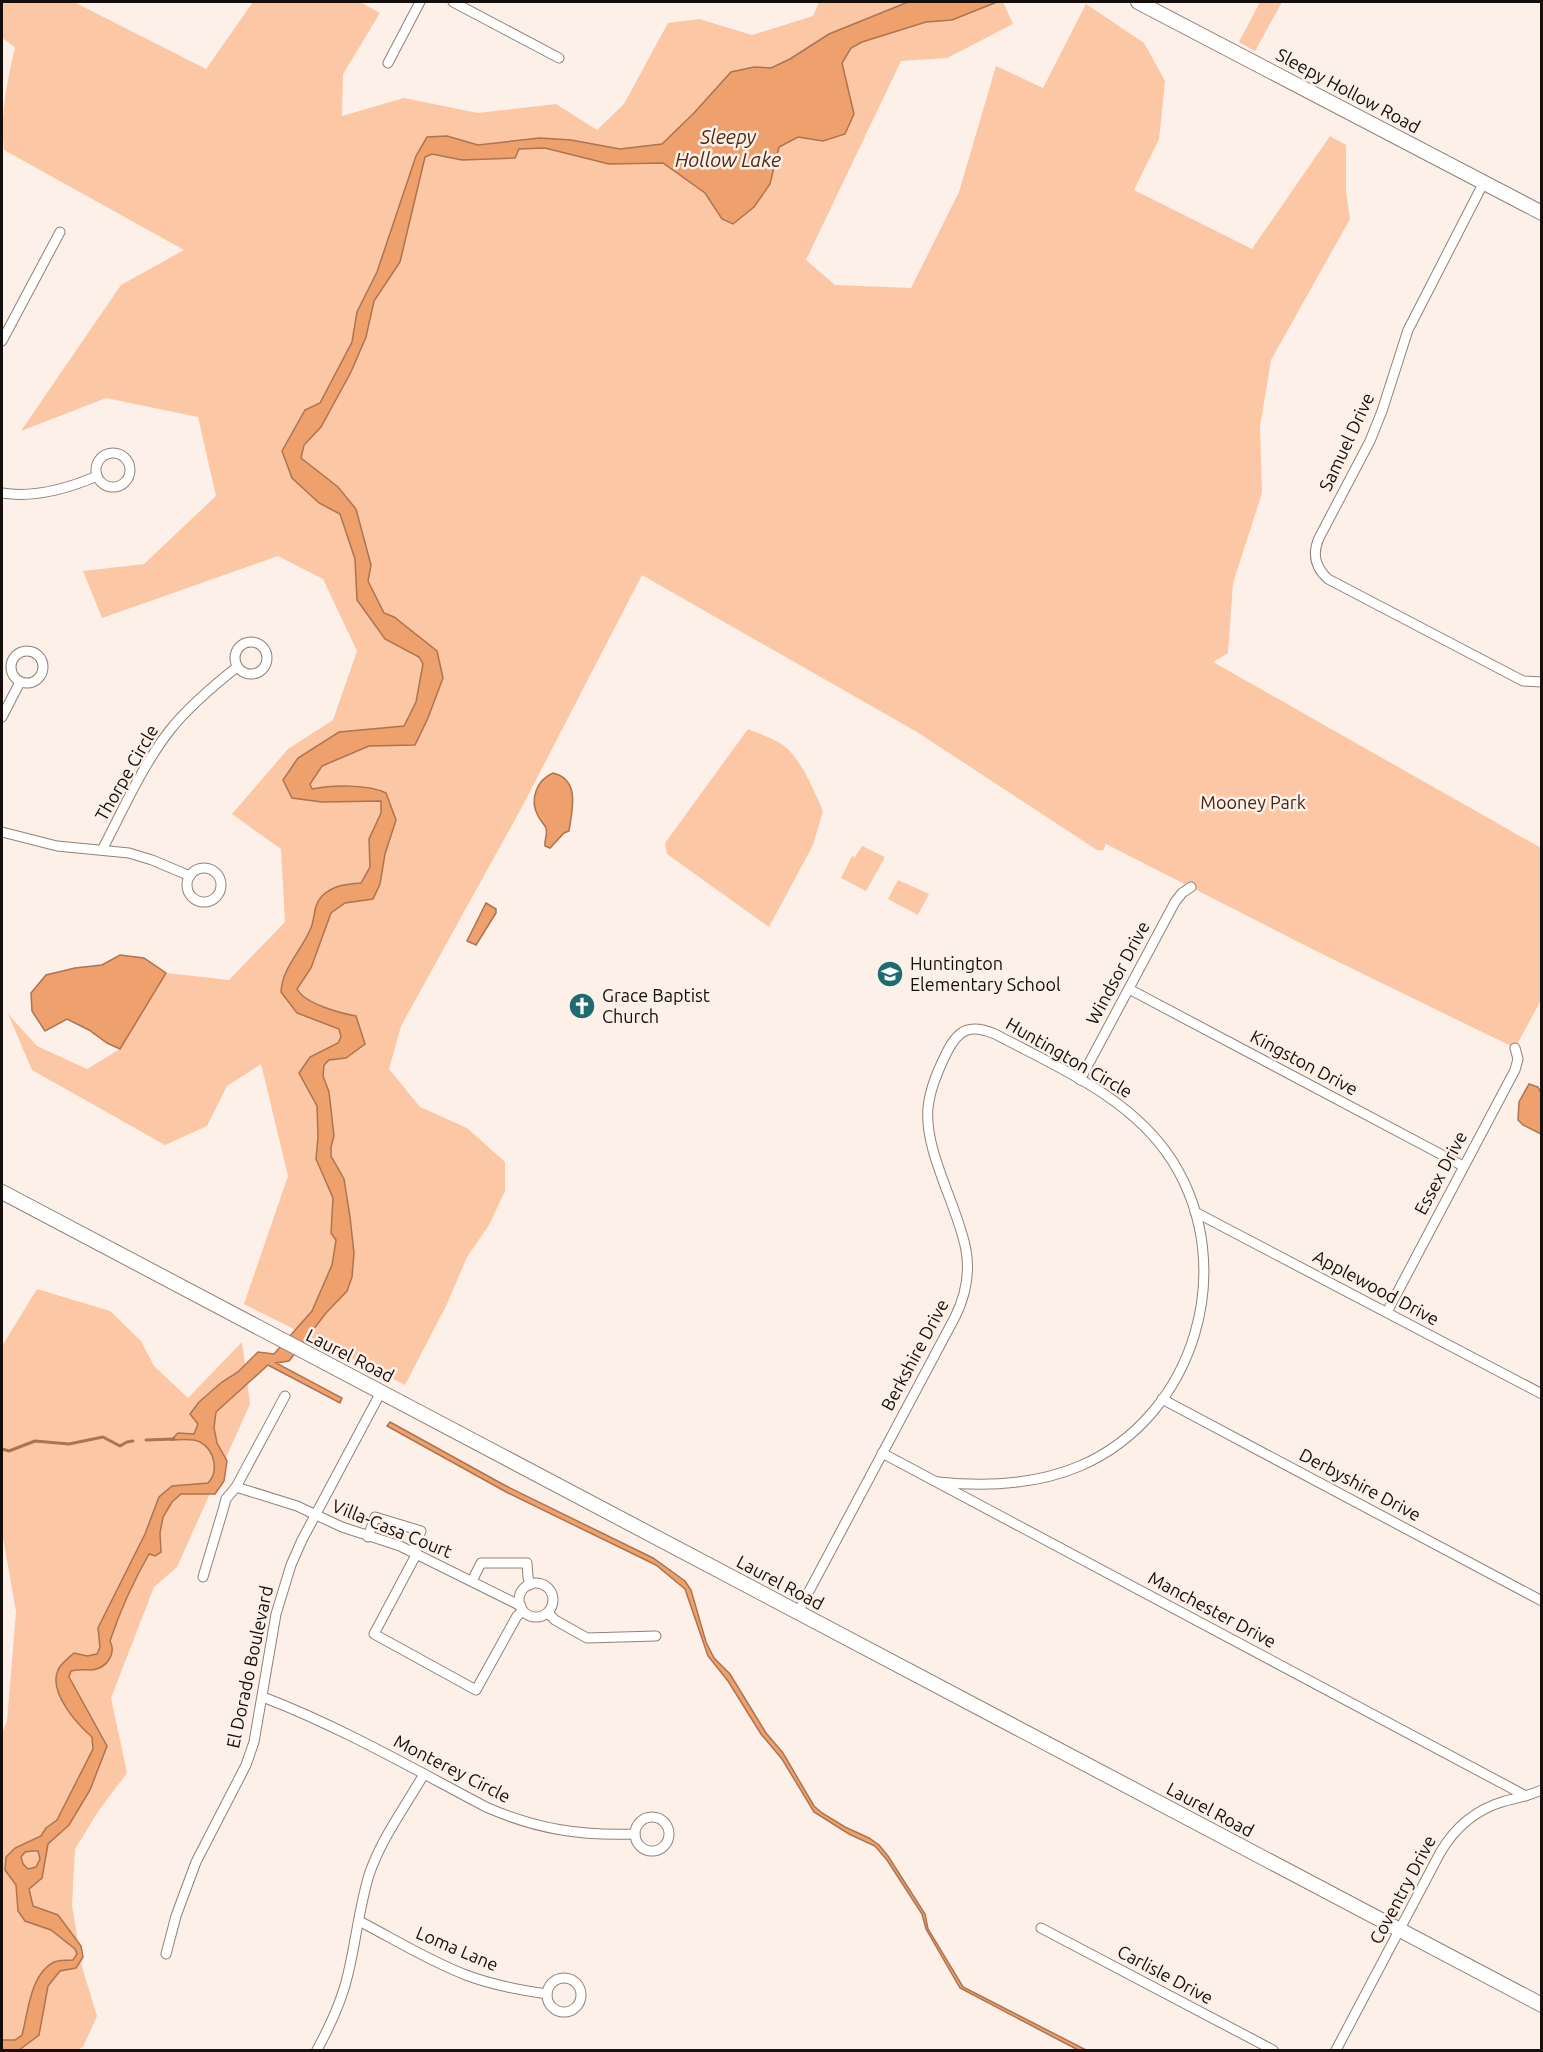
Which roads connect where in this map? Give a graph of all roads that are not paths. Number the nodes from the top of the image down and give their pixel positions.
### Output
1 (420, 2) edge
2 (453, 2) edge
3 (1138, 2) edge
4 (559, 58) dead end
5 (388, 63) dead end
6 (1484, 182) junction
7 (1542, 213) edge
8 (60, 232) dead end
9 (2, 341) edge
10 (97, 476) dead end
11 (2, 493) edge
12 (237, 667) dead end
13 (20, 682) dead end
14 (1542, 682) edge
15 (2, 717) edge
16 (2, 832) edge
17 (102, 850) junction
18 (190, 876) dead end
19 (1191, 887) dead end
20 (1129, 988) junction
21 (963, 1031) joint
22 (1515, 1048) dead end
23 (1080, 1080) junction
24 (1463, 1166) junction
25 (2, 1192) edge
26 (1195, 1212) junction
27 (1387, 1312) junction
28 (381, 1392) junction
29 (1542, 1394) edge
30 (285, 1396) dead end
31 (1162, 1399) junction
32 (882, 1453) junction
33 (938, 1482) junction
34 (236, 1487) junction
35 (315, 1515) junction
36 (368, 1537) junction
37 (415, 1552) junction
38 (204, 1577) dead end
39 (472, 1581) junction
40 (530, 1585) junction
41 (1542, 1601) edge
42 (522, 1608) junction
43 (798, 1612) junction
44 (548, 1613) junction
45 (656, 1636) dead end
46 (263, 1697) junction
47 (424, 1774) junction
48 (1542, 1790) edge
49 (1526, 1796) junction
50 (635, 1834) dead end
51 (359, 1921) junction
52 (1041, 1928) dead end
53 (1400, 1930) junction
54 (166, 1954) dead end
55 (547, 1994) dead end
56 (1542, 2006) edge
57 (317, 2050) edge
58 (1273, 2050) edge
59 (1336, 2050) edge

1 - 5 street
2 - 4 street
3 - 6 street, Sleepy Hollow Road
6 - 7 street, Sleepy Hollow Road
6 - 14 street, Samuel Drive
8 - 9 street
10 - 11 street
12 - 17 street, Thorpe Circle
13 - 15 street
16 - 17 street
17 - 18 street
19 - 20 street, Windsor Drive
20 - 23 street, Windsor Drive
20 - 24 street, Kingston Drive
21 - 23 street, Huntington Circle
21 - 32 street, Berkshire Drive
22 - 24 street, Essex Drive
23 - 26 street, Huntington Circle
24 - 27 street, Essex Drive
25 - 28 street, Laurel Road
26 - 27 street, Applewood Drive
26 - 31 street, Huntington Circle
27 - 29 street, Applewood Drive
28 - 35 street, El Dorado Boulevard
28 - 43 street, Laurel Road
30 - 34 street
31 - 33 street, Huntington Circle
31 - 41 street, Derbyshire Drive
32 - 33 street, Manchester Drive
32 - 43 street, Berkshire Drive
33 - 49 street, Manchester Drive
34 - 35 street, Villa-Casa Court
34 - 38 street
35 - 36 street, Villa-Casa Court
35 - 46 street, El Dorado Boulevard
36 - 37 street, Villa-Casa Court
36 - 37 street
37 - 39 street, Villa-Casa Court
37 - 42 street
39 - 40 street
39 - 42 street, Villa-Casa Court
40 - 42 street
40 - 44 street
42 - 44 street, Villa-Casa Court
43 - 53 street, Laurel Road
44 - 45 street
46 - 47 street, Monterey Circle
46 - 54 street, El Dorado Boulevard
47 - 50 street, Monterey Circle
47 - 51 street
48 - 49 street, Coventry Drive
49 - 53 street, Coventry Drive
51 - 55 street, Loma Lane
51 - 57 street
52 - 58 street, Carlisle Drive
53 - 56 street, Laurel Road
53 - 59 street, Coventry Drive

